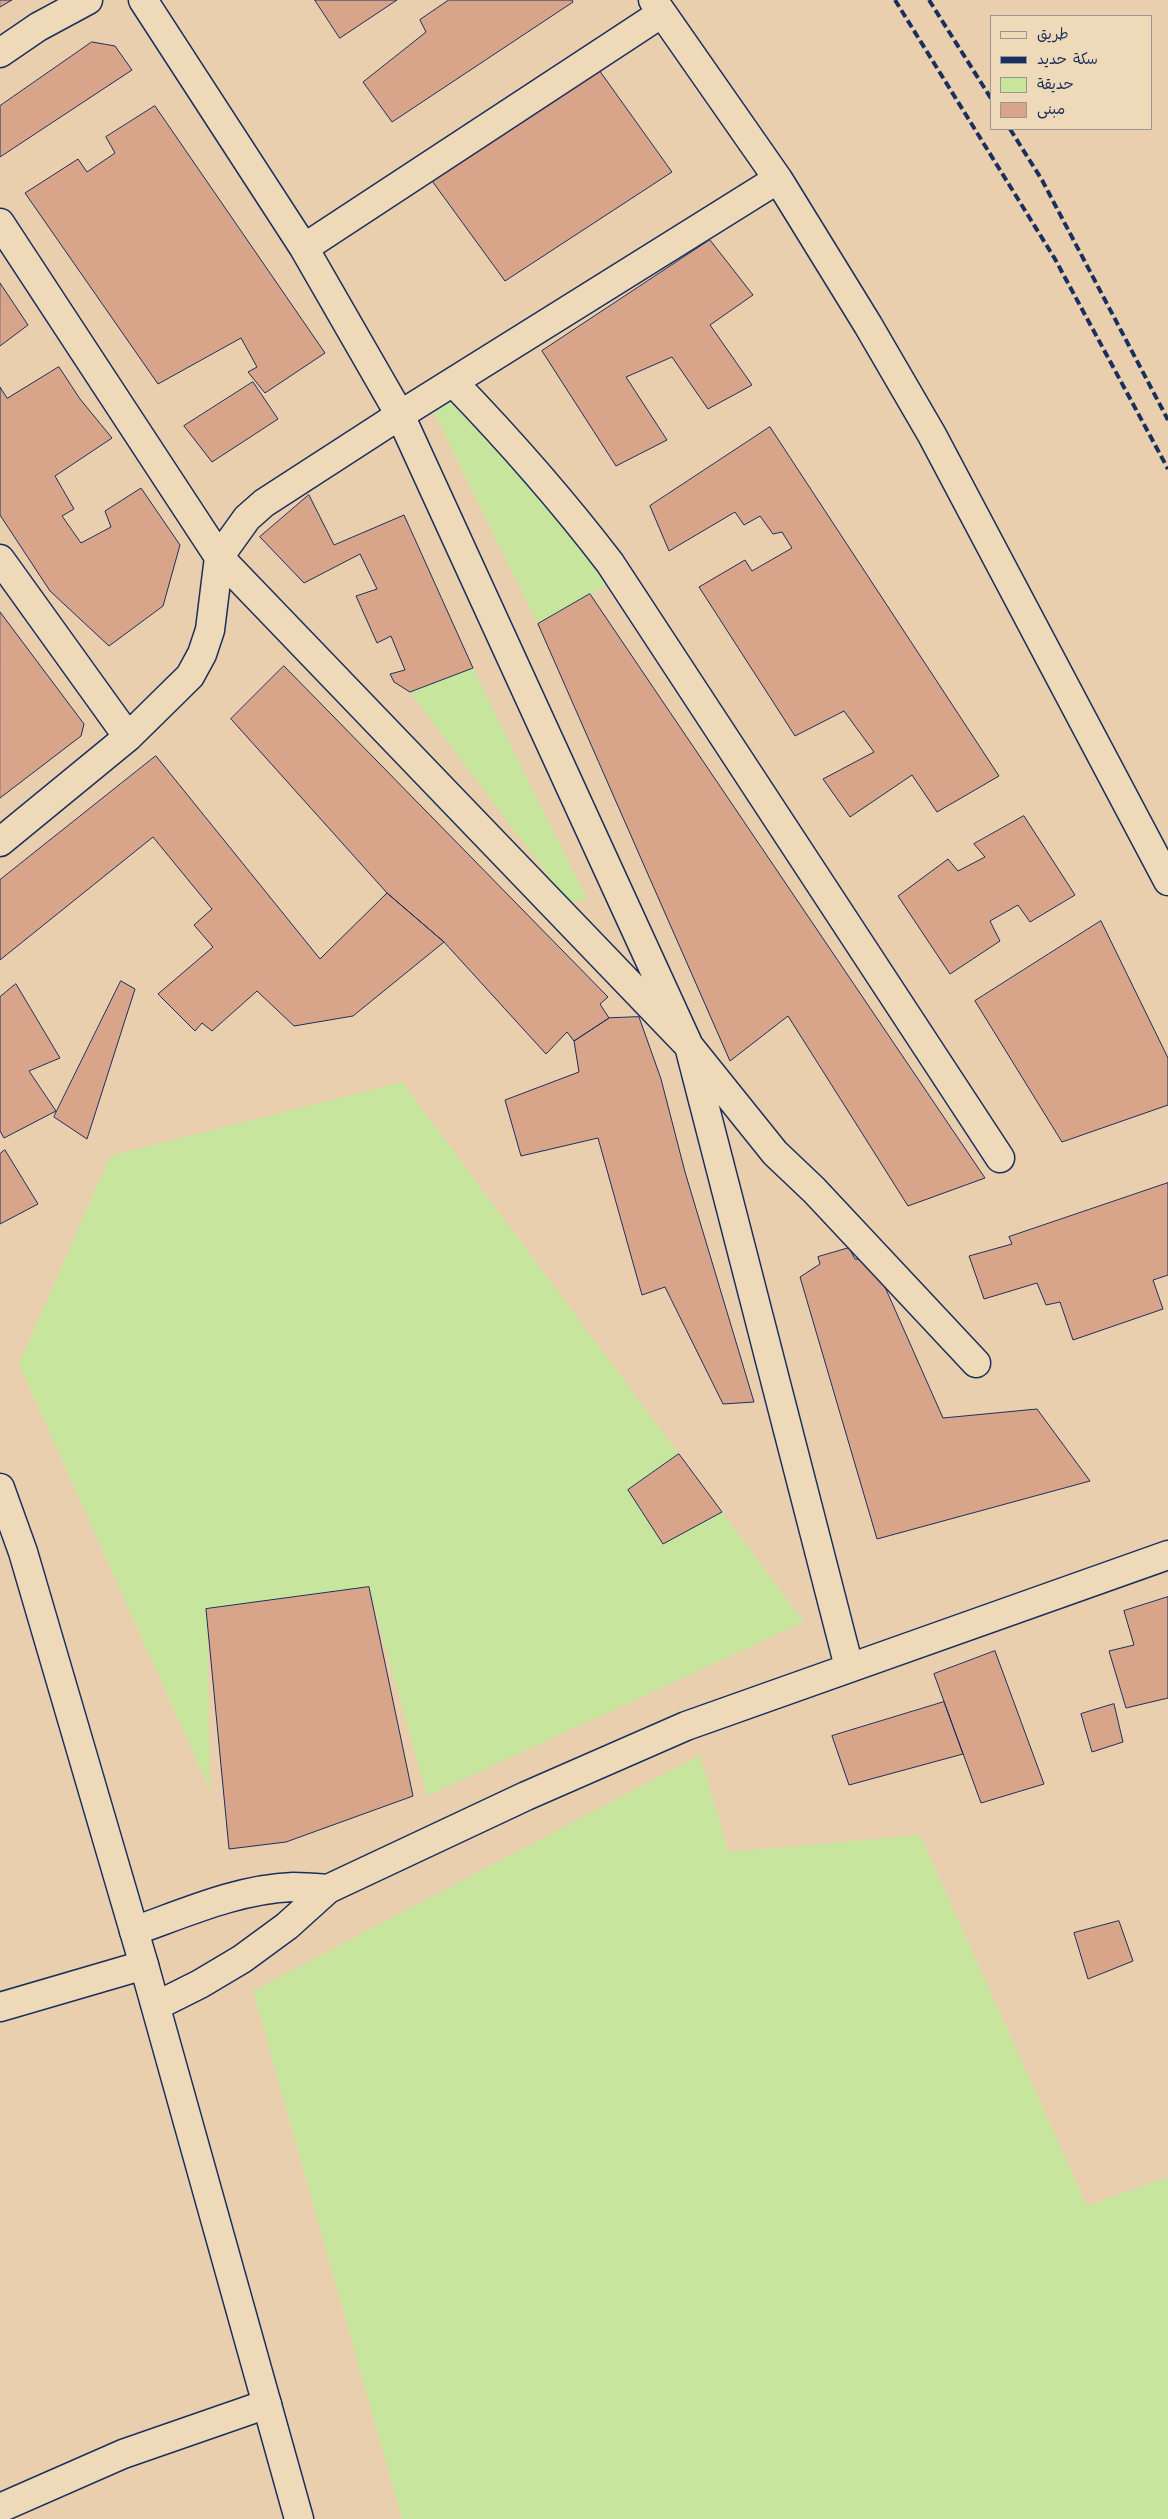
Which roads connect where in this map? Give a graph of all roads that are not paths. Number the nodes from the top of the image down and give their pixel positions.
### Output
1 (88, 0) edge
2 (143, 0) edge
3 (657, 7) edge
4 (0, 53) edge
5 (778, 179) junction
6 (0, 223) edge
7 (304, 248) junction
8 (453, 382) junction
9 (400, 415) junction
10 (219, 557) junction
11 (0, 559) edge
12 (128, 737) junction
13 (0, 842) edge
14 (1168, 881) edge
15 (689, 1046) junction
16 (1000, 1158) dead end
17 (976, 1363) dead end
18 (0, 1488) edge
19 (1168, 1555) edge
20 (849, 1667) junction
21 (328, 1889) junction
22 (134, 1930) junction
23 (144, 1965) junction
24 (156, 2006) junction
25 (0, 2007) edge
26 (267, 2404) junction
27 (0, 2508) edge
28 (299, 2519) edge

1 - 4 street
2 - 7 street
3 - 5 street
3 - 7 street
5 - 8 street
5 - 14 street
6 - 10 street
7 - 9 street
8 - 9 street
8 - 16 street
9 - 10 street
9 - 15 street
10 - 12 street
10 - 15 street
11 - 12 street
12 - 13 street
15 - 17 street
15 - 20 street
18 - 22 street
19 - 20 street
20 - 21 street
21 - 22 street
21 - 24 street
22 - 23 street
23 - 24 street
23 - 25 street
24 - 26 street
26 - 27 street
26 - 28 street

